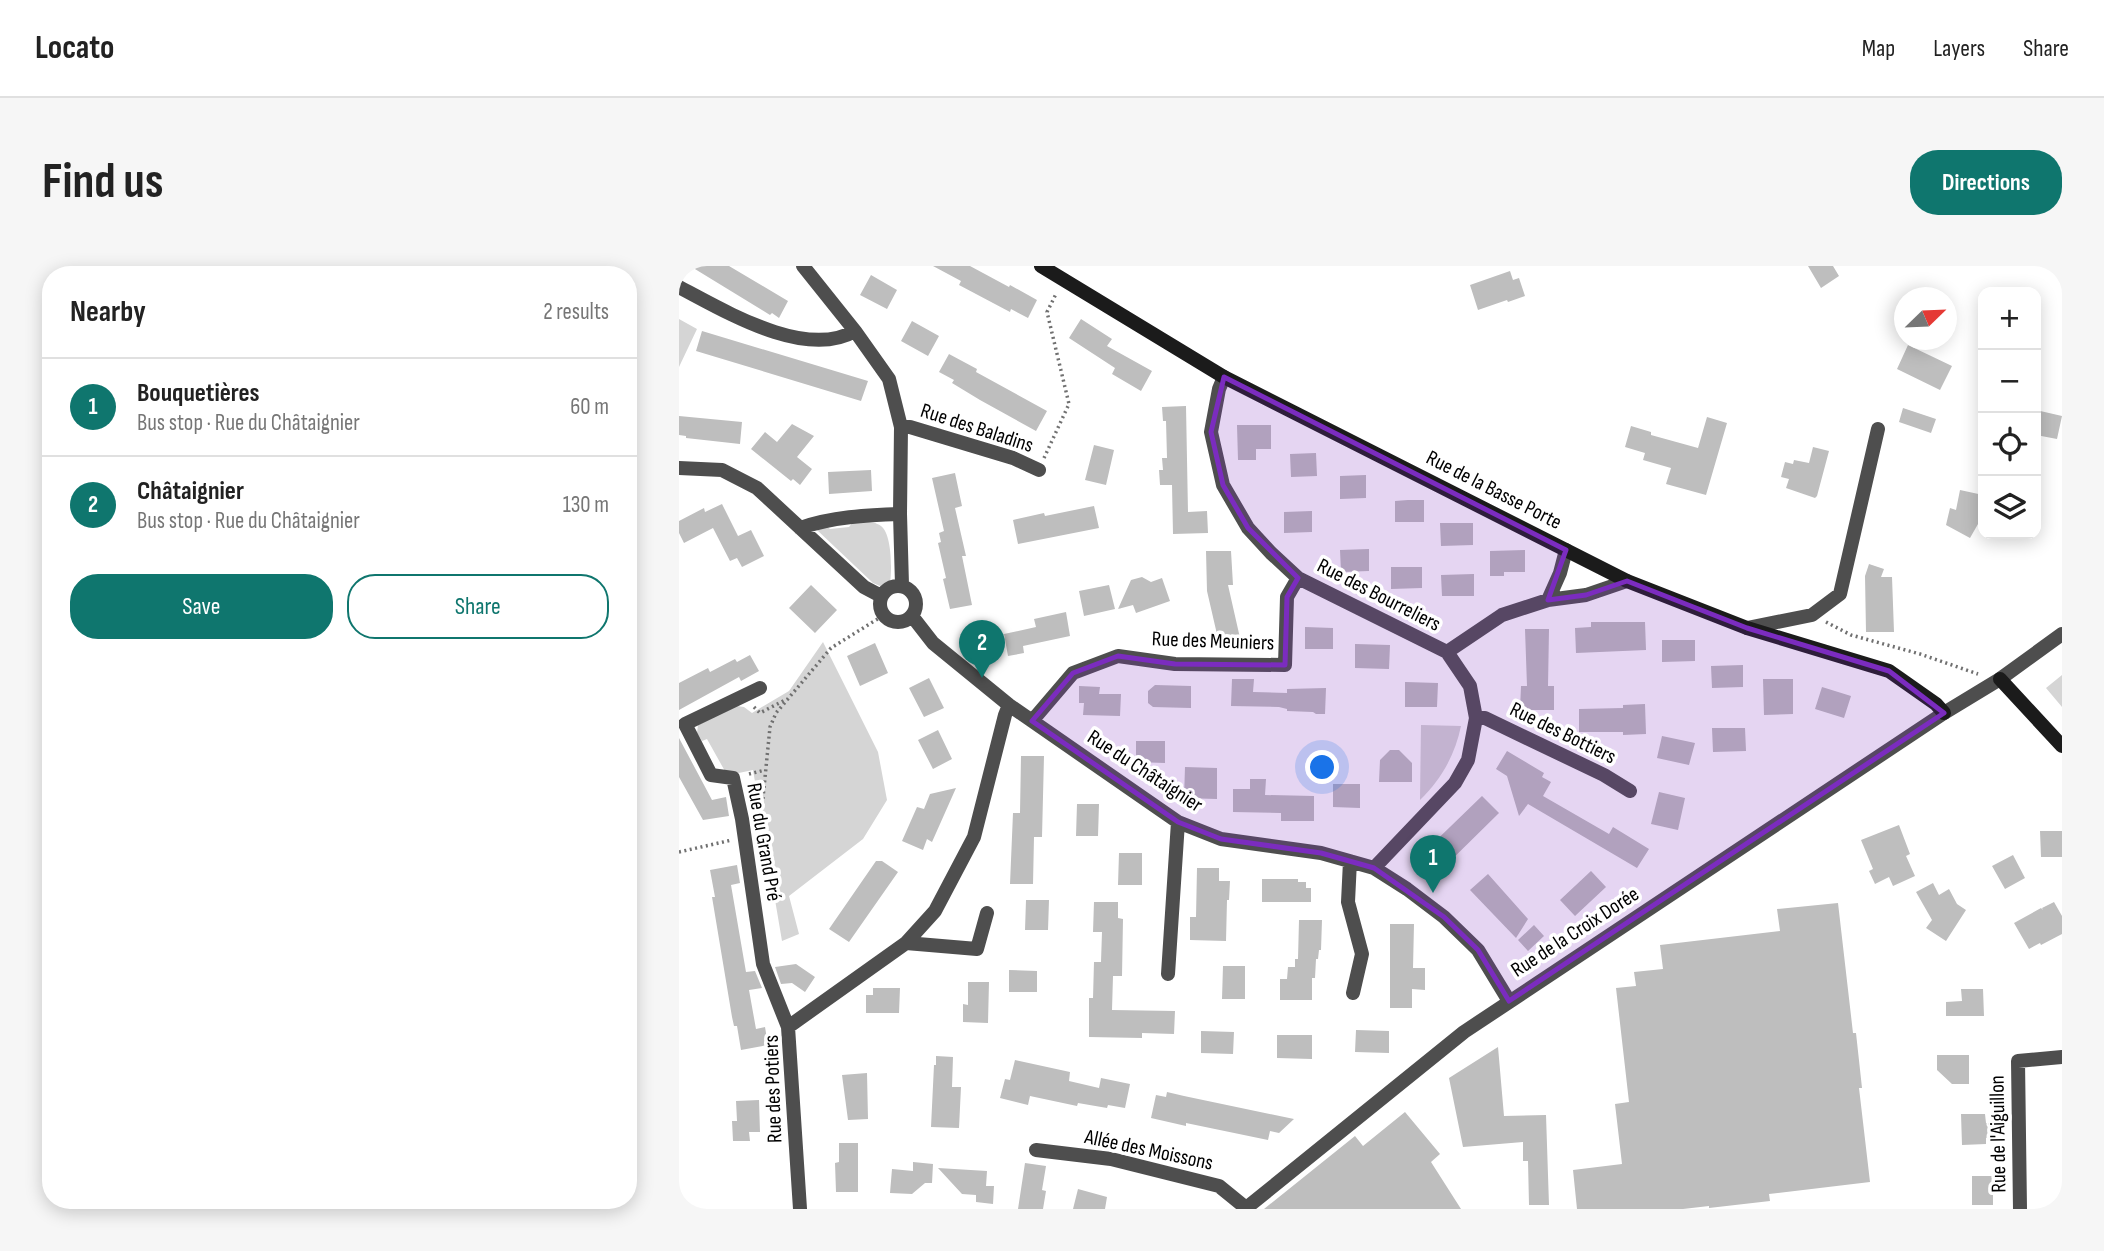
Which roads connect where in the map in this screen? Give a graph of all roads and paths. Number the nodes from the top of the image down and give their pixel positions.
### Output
1 (803, 266) edge
2 (1041, 266) edge
3 (1064, 280) junction
4 (679, 287) edge
5 (855, 331) junction
6 (1224, 377) junction
7 (901, 426) junction
8 (1878, 429) dead end
9 (679, 468) edge
10 (1039, 470) joint
11 (900, 514) junction
12 (800, 528) junction
13 (1566, 550) junction
14 (1298, 578) junction
15 (1627, 581) junction
16 (902, 586) junction
17 (881, 596) junction
18 (1548, 600) junction
19 (884, 615) junction
20 (1812, 615) junction
21 (912, 617) junction
22 (1747, 628) junction
23 (2062, 634) edge
24 (1447, 652) junction
25 (1996, 681) junction
26 (760, 688) dead end
27 (1009, 705) junction
28 (1944, 713) junction
29 (1476, 718) junction
30 (1032, 721) junction
31 (2062, 746) edge
32 (1630, 790) dead end
33 (742, 819) junction
34 (1178, 822) junction
35 (744, 837) junction
36 (679, 852) edge
37 (1350, 862) junction
38 (1374, 868) junction
39 (987, 913) dead end
40 (906, 943) junction
41 (1168, 974) dead end
42 (1353, 993) dead end
43 (1509, 1001) junction
44 (788, 1027) junction
45 (2062, 1057) edge
46 (1037, 1150) dead end
47 (800, 1209) edge
48 (1246, 1209) edge
49 (2020, 1209) edge

1 - 5 street
2 - 3 street, Rue de la Basse Porte
3 - 6 street, Rue de la Basse Porte
3 - 10 path
4 - 5 street
5 - 7 street
6 - 13 street, Rue de la Basse Porte
6 - 14 street, Rue des Bourreliers
7 - 10 street, Rue des Baladins
7 - 11 street
8 - 20 street
9 - 12 street
11 - 12 street
11 - 16 street
12 - 17 street
13 - 15 street, Rue de la Basse Porte
13 - 18 street
14 - 24 street, Rue des Bourreliers
14 - 30 street, Rue des Meuniers
15 - 18 street, Rue des Bourreliers
15 - 22 street, Rue de la Basse Porte
16 - 17 street
16 - 21 street
17 - 19 street
18 - 24 street, Rue des Bourreliers
19 - 21 street
19 - 33 path
20 - 22 street
20 - 25 path
21 - 27 street, Rue du Châtaignier
22 - 28 street, Rue de la Basse Porte
23 - 25 street, Rue de la Croix Dorée
24 - 29 street
25 - 28 street, Rue de la Croix Dorée
25 - 31 street
26 - 33 street, Rue du Grand Pré
27 - 30 street, Rue du Châtaignier
27 - 40 street, Rue des Potiers
28 - 43 street, Rue de la Croix Dorée
29 - 32 street, Rue des Bottiers
29 - 38 street
30 - 34 street, Rue du Châtaignier
33 - 35 street, Rue du Grand Pré
34 - 37 street, Rue du Châtaignier
34 - 41 street
35 - 36 path
35 - 44 street, Rue du Grand Pré
37 - 38 street, Rue du Châtaignier
37 - 42 street
38 - 43 street, Rue du Châtaignier
39 - 40 street
40 - 44 street, Rue des Potiers
43 - 48 street, Rue de la Croix Dorée
44 - 47 street, Rue des Potiers
45 - 49 street, Rue de l'Aiguillon
46 - 48 street, Allée des Moissons

